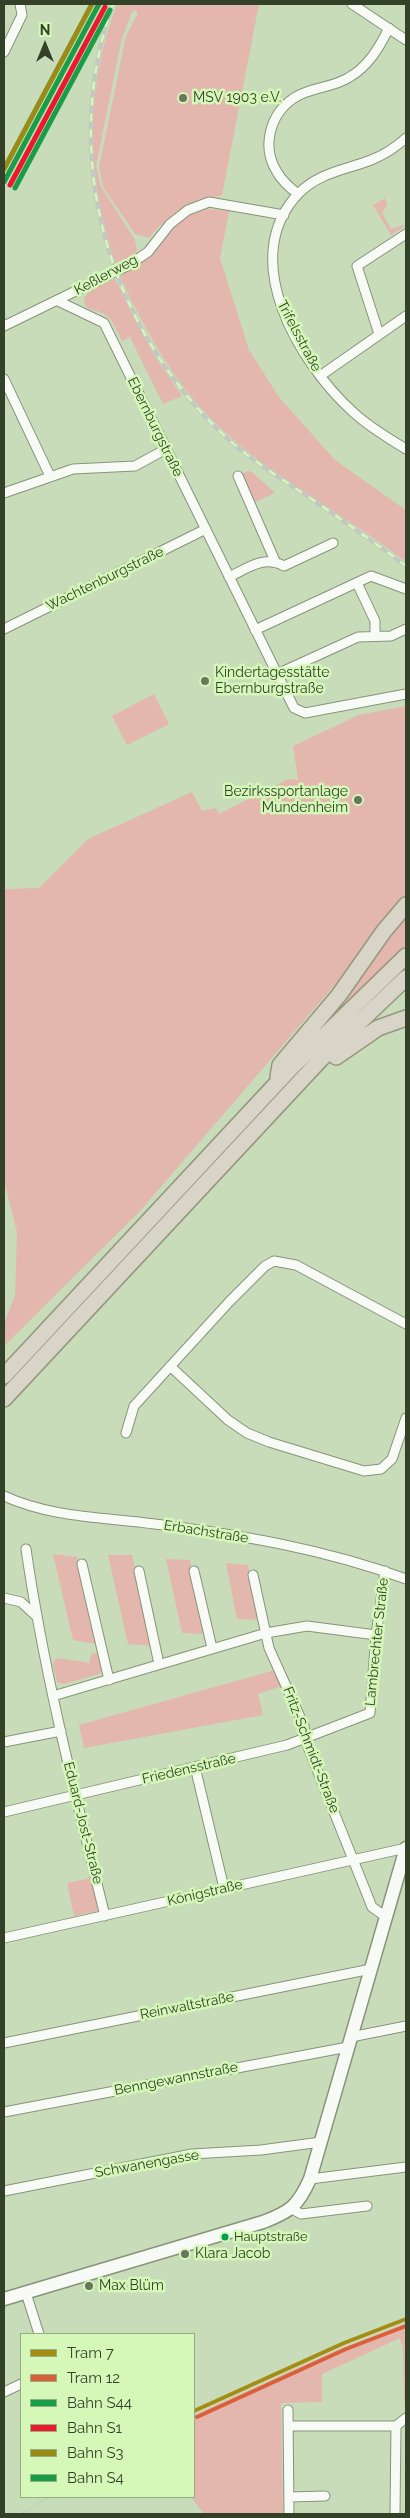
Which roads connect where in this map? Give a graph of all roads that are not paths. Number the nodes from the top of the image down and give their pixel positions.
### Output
1 (20, 4) edge
2 (352, 4) edge
3 (389, 28) junction
4 (406, 40) edge
5 (4, 52) edge
6 (406, 138) edge
7 (298, 194) junction
8 (284, 214) junction
9 (406, 234) edge
10 (58, 300) junction
11 (406, 316) edge
12 (4, 326) edge
13 (379, 334) junction
14 (320, 376) junction
15 (4, 379) edge
16 (406, 448) edge
17 (166, 449) junction
18 (50, 476) junction
19 (238, 476) dead end
20 (4, 493) edge
21 (206, 529) junction
22 (332, 543) dead end
23 (275, 561) junction
24 (229, 577) junction
25 (357, 583) junction
26 (406, 589) edge
27 (4, 629) edge
28 (406, 629) edge
29 (255, 630) junction
30 (375, 636) junction
31 (277, 674) junction
32 (406, 694) edge
33 (406, 905) edge
34 (406, 956) edge
35 (406, 978) edge
36 (406, 1018) edge
37 (278, 1082) junction
38 (296, 1086) junction
39 (406, 1324) edge
40 (170, 1366) junction
41 (4, 1376) edge
42 (4, 1398) edge
43 (406, 1418) edge
44 (126, 1433) dead end
45 (4, 1496) edge
46 (26, 1549) dead end
47 (82, 1564) dead end
48 (139, 1571) dead end
49 (194, 1571) dead end
50 (385, 1571) junction
51 (252, 1575) dead end
52 (406, 1578) edge
53 (4, 1598) edge
54 (35, 1615) junction
55 (266, 1633) junction
56 (376, 1635) junction
57 (212, 1648) junction
58 (159, 1664) junction
59 (109, 1680) junction
60 (53, 1696) junction
61 (370, 1713) joint
62 (61, 1731) junction
63 (306, 1739) junction
64 (4, 1742) edge
65 (195, 1767) junction
66 (75, 1796) junction
67 (4, 1812) edge
68 (406, 1848) edge
69 (354, 1859) junction
70 (224, 1888) junction
71 (105, 1916) junction
72 (386, 1916) junction
73 (4, 1938) edge
74 (371, 1969) junction
75 (406, 2026) edge
76 (350, 2042) junction
77 (4, 2043) edge
78 (4, 2112) edge
79 (321, 2142) junction
80 (406, 2167) edge
81 (310, 2179) junction
82 (4, 2191) edge
83 (368, 2206) dead end
84 (292, 2209) junction
85 (26, 2293) junction
86 (4, 2300) edge
87 (39, 2333) edge
88 (20, 2384) edge
89 (4, 2392) edge
90 (288, 2410) dead end
91 (406, 2418) edge
92 (288, 2426) junction
93 (396, 2426) junction
94 (325, 2496) dead end
95 (289, 2497) junction
96 (289, 2514) edge
97 (395, 2514) edge

1 - 5 street
2 - 3 street
3 - 4 street
3 - 7 street
6 - 7 street, Trifelsstraße
7 - 8 street, Trifelsstraße
8 - 10 street, Keßlerweg
8 - 14 street, Trifelsstraße
9 - 13 street
10 - 12 street, Keßlerweg
10 - 17 street, Ebernburgstraße
11 - 13 street
13 - 14 street
14 - 16 street, Trifelsstraße
15 - 18 street
17 - 18 street
17 - 21 street, Ebernburgstraße
18 - 20 street
19 - 23 street
21 - 24 street, Ebernburgstraße
21 - 27 street, Wachtenburgstraße
22 - 23 street
23 - 24 street
24 - 29 street, Ebernburgstraße
25 - 26 street
25 - 29 street
25 - 30 street
28 - 30 street
29 - 31 street, Ebernburgstraße
30 - 31 street
31 - 32 street, Ebernburgstraße
33 - 37 highway
34 - 37 highway
35 - 38 highway
36 - 38 highway
37 - 41 highway
38 - 42 highway
39 - 40 street
40 - 43 street
40 - 44 street
45 - 50 street, Erbachstraße
46 - 54 street, Eduard-Jost-Straße
47 - 59 street
48 - 58 street
49 - 57 street
50 - 52 street, Erbachstraße
50 - 56 street, Lambrechter Straße
51 - 55 street, Fritz-Schmidt-Straße
53 - 54 street
54 - 60 street, Eduard-Jost-Straße
55 - 56 street
55 - 57 street
55 - 63 street, Fritz-Schmidt-Straße
56 - 61 street, Lambrechter Straße
57 - 58 street
58 - 59 street
59 - 60 street
60 - 62 street, Eduard-Jost-Straße
61 - 63 street, Friedensstraße
62 - 64 street
62 - 66 street, Eduard-Jost-Straße
63 - 65 street, Friedensstraße
63 - 69 street, Fritz-Schmidt-Straße
65 - 66 street, Friedensstraße
65 - 70 street
66 - 67 street, Friedensstraße
66 - 71 street, Eduard-Jost-Straße
68 - 69 street, Königstraße
68 - 72 main road
69 - 70 street, Königstraße
69 - 72 street, Fritz-Schmidt-Straße
70 - 71 street, Königstraße
71 - 73 street, Königstraße
72 - 74 main road
74 - 76 main road
74 - 77 street, Reinwaltstraße
75 - 76 street, Benngewannstraße
76 - 78 street, Benngewannstraße
76 - 79 main road
79 - 81 main road
79 - 82 street, Schwanengasse
80 - 81 street
81 - 84 main road
83 - 84 street
84 - 85 main road
85 - 86 main road
85 - 87 street
88 - 89 street
90 - 92 street
91 - 93 street
92 - 93 street
92 - 95 street
93 - 97 street
94 - 95 street
95 - 96 street

